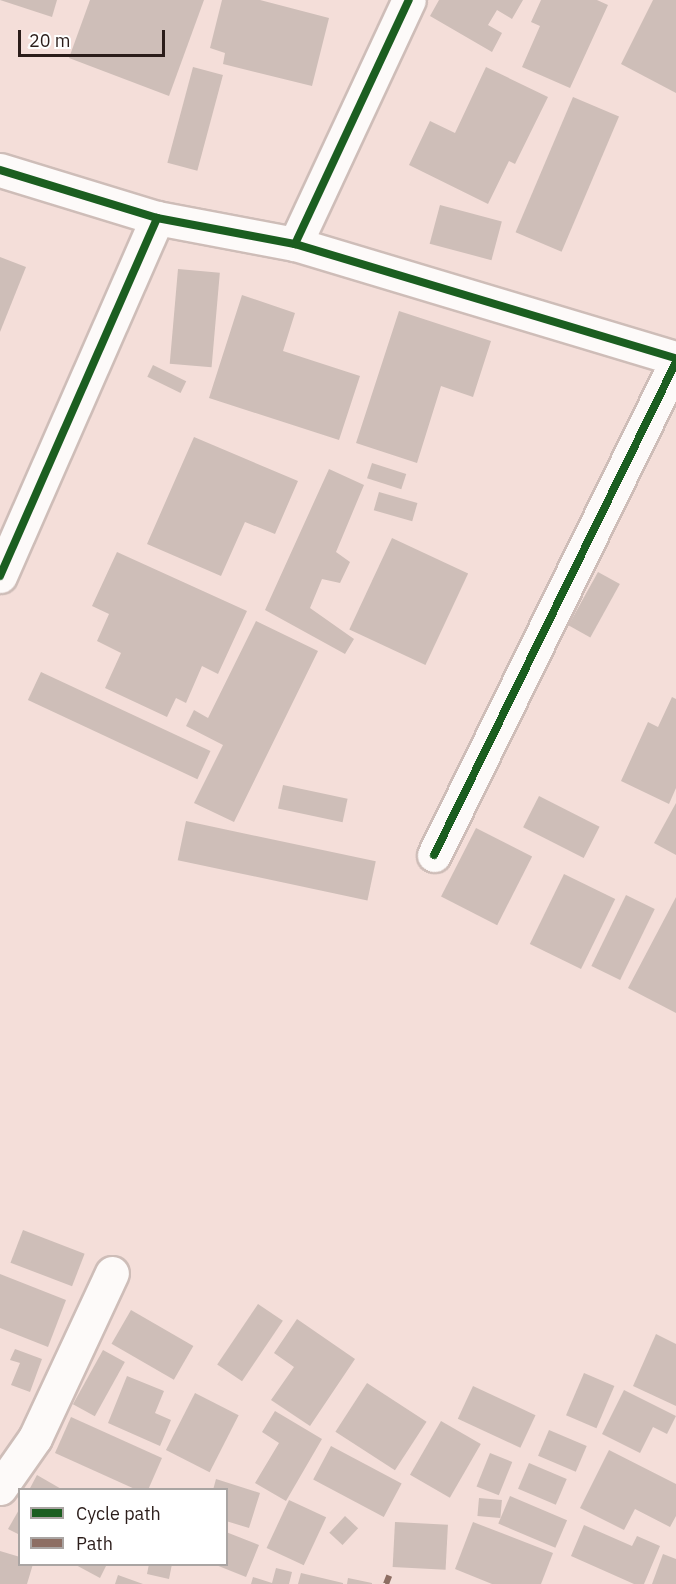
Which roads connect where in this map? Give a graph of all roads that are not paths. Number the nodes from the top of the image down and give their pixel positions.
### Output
1 (409, 0) edge
2 (0, 170) edge
3 (157, 218) junction
4 (295, 244) junction
5 (676, 360) edge
6 (0, 576) edge
7 (434, 855) dead end
8 (112, 1273) dead end
9 (0, 1488) edge

1 - 4 street
2 - 3 street
3 - 4 street
3 - 6 street
4 - 5 street
5 - 7 street
8 - 9 street

